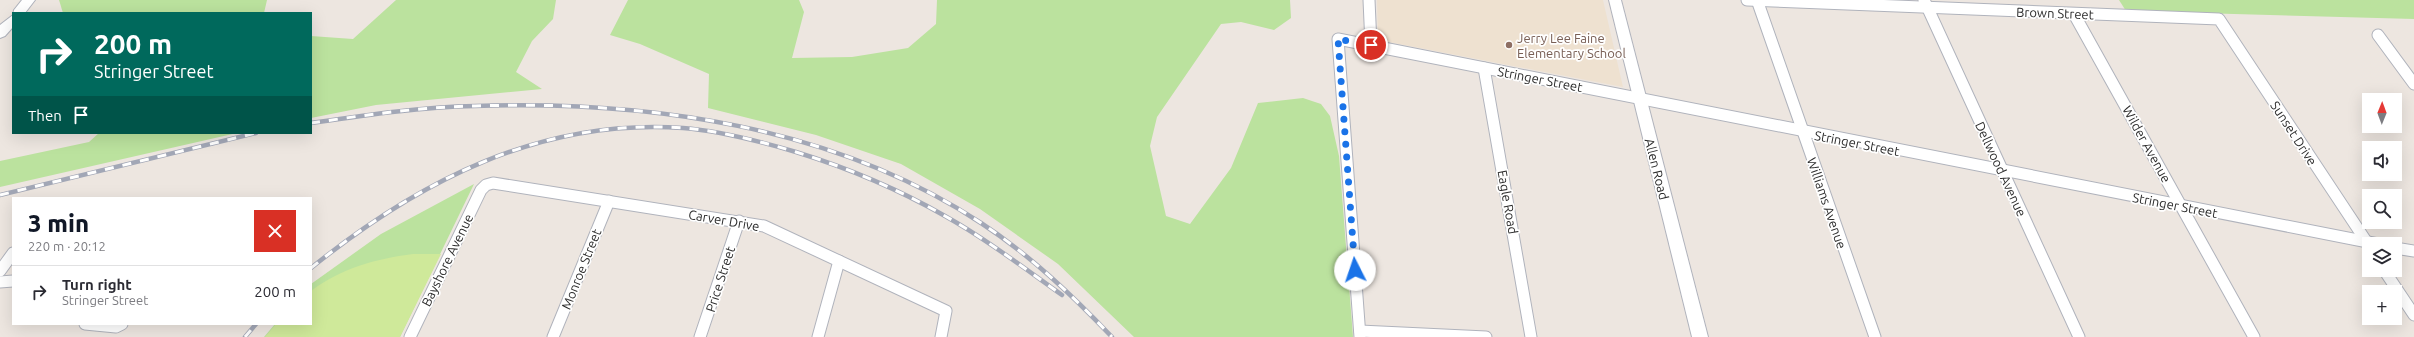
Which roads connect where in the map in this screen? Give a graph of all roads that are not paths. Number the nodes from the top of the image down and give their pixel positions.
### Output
1 (29, 0) edge
2 (1369, 0) edge
3 (1615, 0) edge
4 (1747, 0) edge
5 (1757, 0) edge
6 (1925, 4) edge
7 (19, 12) edge
8 (2074, 14) junction
9 (2219, 19) joint
10 (12, 20) edge
11 (0, 33) edge
12 (2378, 35) dead end
13 (1371, 45) junction
14 (1484, 68) junction
15 (2414, 84) edge
16 (1639, 99) junction
17 (1803, 132) junction
18 (2002, 171) junction
19 (486, 185) joint
20 (609, 201) junction
21 (2181, 206) junction
22 (739, 221) junction
23 (2362, 237) edge
24 (2362, 243) edge
25 (2402, 249) edge
26 (2414, 251) edge
27 (12, 254) edge
28 (839, 261) junction
29 (0, 272) edge
30 (2389, 277) edge
31 (12, 281) edge
32 (0, 282) edge
33 (2414, 316) edge
34 (95, 325) edge
35 (120, 325) edge
36 (1360, 334) edge
37 (410, 337) edge
38 (553, 337) edge
39 (700, 337) edge
40 (818, 337) edge
41 (941, 337) edge
42 (1486, 337) edge
43 (1531, 337) edge
44 (1700, 337) edge
45 (1875, 337) edge
46 (2079, 337) edge
47 (2254, 337) edge

1 - 7 street
2 - 13 street
3 - 16 street, Allen Road
4 - 5 street, Brown Street
5 - 6 street, Brown Street
5 - 17 street, Williams Avenue
6 - 8 street, Brown Street
6 - 18 street, Dellwood Avenue
8 - 9 street, Brown Street
8 - 21 street, Wilder Avenue
9 - 23 street, Sunset Drive
10 - 11 street
12 - 15 street
13 - 14 street, Stringer Street
13 - 36 street, Stringer Street
14 - 16 street, Stringer Street
14 - 43 street, Eagle Road
16 - 17 street, Stringer Street
16 - 44 street, Allen Road
17 - 18 street, Stringer Street
17 - 45 street, Williams Avenue
18 - 21 street, Stringer Street
18 - 46 street, Dellwood Avenue
19 - 20 street, Carver Drive
19 - 37 street, Bayshore Avenue
20 - 22 street, Carver Drive
20 - 38 street, Monroe Street
21 - 24 street, Stringer Street
21 - 47 street, Wilder Avenue
22 - 28 street, Carver Drive
22 - 39 street, Price Street
25 - 26 street
27 - 29 street
28 - 40 street
28 - 41 street, Carver Drive
30 - 33 street
31 - 32 street
34 - 35 street
36 - 42 street

